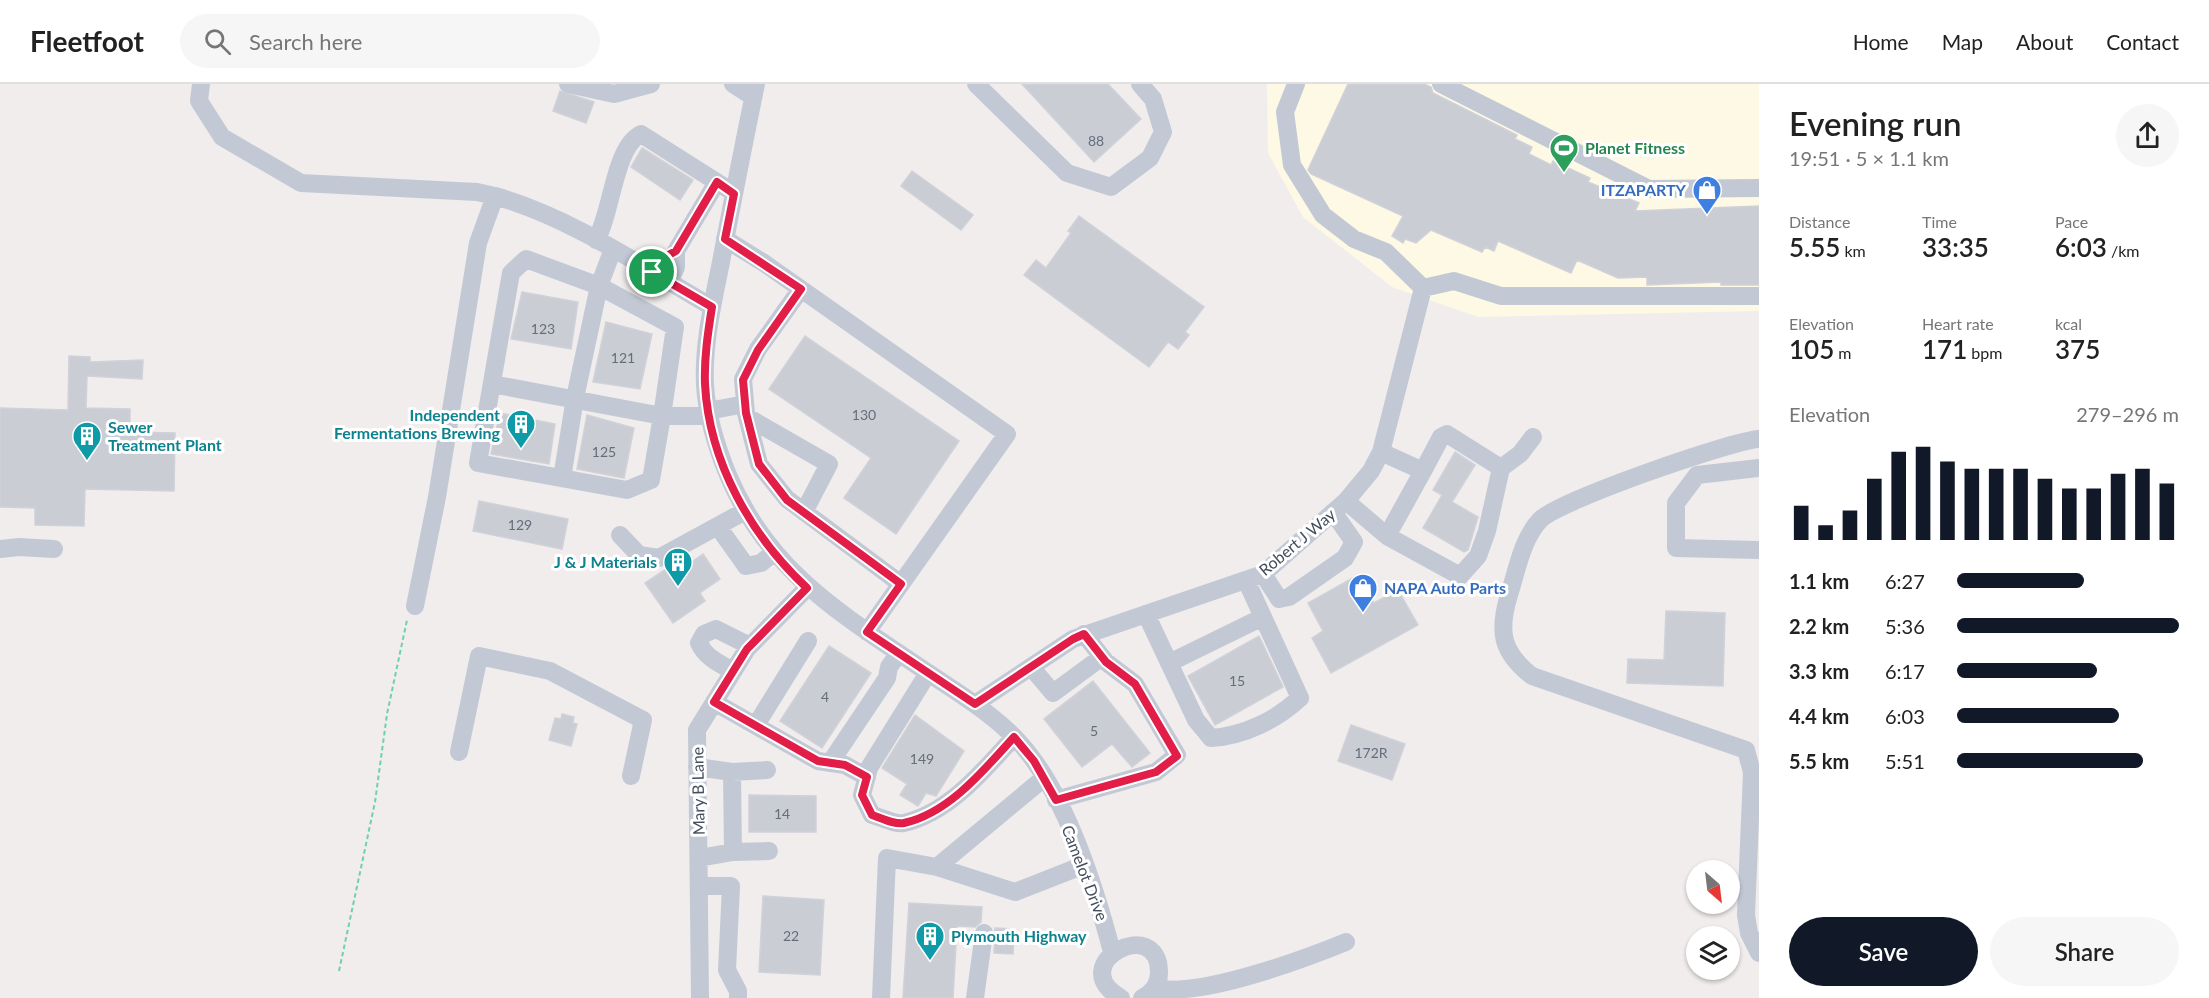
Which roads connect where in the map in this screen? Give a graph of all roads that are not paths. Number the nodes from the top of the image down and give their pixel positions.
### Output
1 (201, 84) edge
2 (568, 84) edge
3 (651, 84) edge
4 (733, 84) edge
5 (976, 84) edge
6 (1140, 84) edge
7 (1296, 84) edge
8 (1442, 84) edge
9 (755, 91) edge
10 (717, 182) junction
11 (1759, 188) edge
12 (734, 194) junction
13 (495, 196) junction
14 (725, 239) junction
15 (596, 240) junction
16 (613, 249) junction
17 (676, 251) junction
18 (652, 272) junction
19 (669, 282) junction
20 (599, 286) junction
21 (1423, 288) junction
22 (801, 289) junction
23 (1759, 296) edge
24 (712, 307) junction
25 (492, 384) junction
26 (575, 398) junction
27 (746, 410) junction
28 (709, 413) junction
29 (662, 416) junction
30 (1533, 436) dead end
31 (1759, 439) edge
32 (1381, 452) junction
33 (1501, 468) junction
34 (1759, 468) edge
35 (1423, 471) junction
36 (562, 478) junction
37 (1340, 506) junction
38 (745, 512) junction
39 (804, 512) junction
40 (718, 528) junction
41 (620, 535) dead end
42 (1387, 536) junction
43 (0, 549) edge
44 (54, 549) dead end
45 (1759, 550) edge
46 (773, 553) junction
47 (1254, 577) junction
48 (901, 584) junction
49 (807, 588) junction
50 (411, 611) road end
51 (1146, 614) junction
52 (1263, 617) junction
53 (867, 632) junction
54 (1084, 634) junction
55 (808, 641) dead end
56 (750, 646) junction
57 (899, 653) junction
58 (1102, 657) junction
59 (1169, 663) junction
60 (1031, 667) junction
61 (733, 671) junction
62 (928, 673) junction
63 (714, 702) junction
64 (975, 704) junction
65 (756, 725) junction
66 (1014, 737) junction
67 (459, 752) dead end
68 (830, 763) junction
69 (698, 767) junction
70 (767, 770) dead end
71 (732, 772) junction
72 (631, 776) dead end
73 (867, 777) junction
74 (1044, 778) junction
75 (1056, 800) junction
76 (769, 851) dead end
77 (733, 852) junction
78 (699, 858) junction
79 (1084, 865) junction
80 (937, 867) junction
81 (699, 886) junction
82 (984, 933) dead end
83 (1346, 942) dead end
84 (1112, 952) junction
85 (1759, 953) edge
86 (1148, 993) edge
87 (1116, 997) edge
88 (700, 998) edge
89 (738, 998) edge
90 (881, 998) edge
91 (975, 998) edge

1 - 13 street
2 - 3 street
4 - 9 street
5 - 6 street
7 - 21 street
8 - 11 street
9 - 12 street, Camelot Drive
10 - 12 street
10 - 15 street
10 - 17 street
12 - 14 street, Camelot Drive
13 - 15 street
13 - 50 street
14 - 22 street
14 - 24 street, Camelot Drive
15 - 16 street
16 - 18 street
16 - 20 street
17 - 18 street
17 - 19 street
18 - 19 street
19 - 24 street
20 - 25 street
20 - 26 street
20 - 29 street
21 - 23 street
21 - 32 street, Robert J Way
22 - 27 street
22 - 48 street
24 - 28 street, Camelot Drive
25 - 26 street
25 - 36 street
26 - 29 street
26 - 36 street
27 - 28 street
27 - 39 street
27 - 39 street
28 - 29 street
28 - 38 street, Camelot Drive
29 - 36 street
30 - 33 street
31 - 85 street
32 - 35 street
32 - 37 street, Robert J Way
33 - 35 street
33 - 42 street
34 - 45 street
35 - 42 street
37 - 42 street
37 - 47 street, Robert J Way
37 - 47 street
38 - 40 street
38 - 46 street, Camelot Drive
39 - 48 street
40 - 41 street
40 - 46 street
43 - 44 street
46 - 49 street, Camelot Drive
47 - 51 street, Robert J Way
47 - 52 street
48 - 53 street
49 - 53 street, Camelot Drive
49 - 56 street, Mary B Lane
51 - 54 street, Robert J Way
51 - 59 street
52 - 59 street
52 - 59 street
53 - 57 street, Camelot Drive
54 - 58 street
54 - 60 street, Robert J Way
55 - 65 street
56 - 61 street, Mary B Lane
56 - 61 street
57 - 62 street, Camelot Drive
57 - 68 street
58 - 60 street
58 - 75 street
60 - 64 street, Robert J Way
61 - 63 street, Mary B Lane
62 - 64 street, Camelot Drive
62 - 73 street
63 - 65 street
63 - 69 street, Mary B Lane
64 - 66 street, Camelot Drive
65 - 68 street
66 - 73 street
66 - 74 street, Camelot Drive
67 - 72 street
68 - 73 street
69 - 71 street
69 - 78 street, Mary B Lane
70 - 71 street
71 - 77 street
74 - 75 street, Camelot Drive
74 - 80 street
75 - 79 street, Camelot Drive
76 - 77 street
77 - 78 street
78 - 81 street, Mary B Lane
79 - 80 street
79 - 84 street, Camelot Drive
80 - 90 street
81 - 88 street, Mary B Lane
81 - 89 street
82 - 91 street
83 - 86 street
84 - 86 street
84 - 87 street, Camelot Drive

